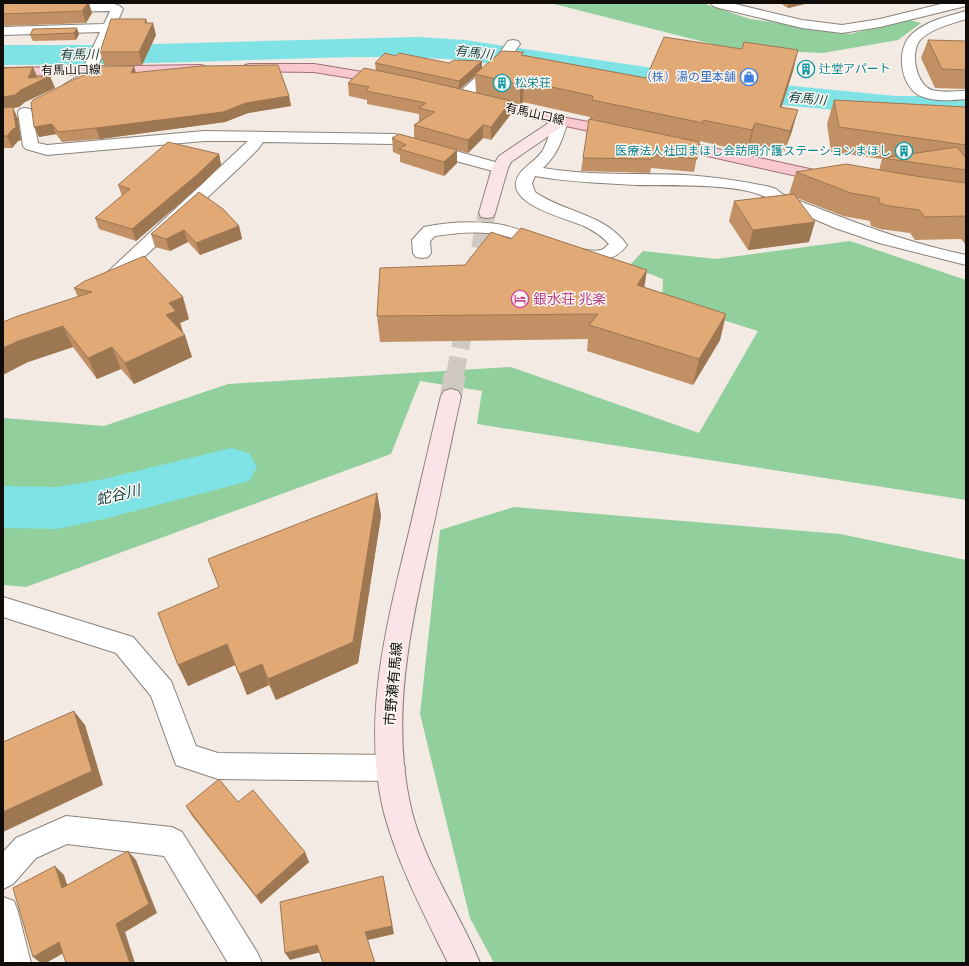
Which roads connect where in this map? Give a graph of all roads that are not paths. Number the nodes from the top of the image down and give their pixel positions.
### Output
1 (716, 3) edge
2 (962, 3) edge
3 (3, 9) edge
4 (966, 15) edge
5 (108, 28) junction
6 (3, 31) edge
7 (514, 43) dead end
8 (90, 67) junction
9 (238, 68) edge
10 (214, 69) edge
11 (3, 72) edge
12 (403, 84) edge
13 (448, 93) edge
14 (56, 94) edge
15 (966, 95) edge
16 (462, 97) junction
17 (24, 110) dead end
18 (561, 121) junction
19 (633, 135) edge
20 (258, 137) junction
21 (656, 140) edge
22 (500, 168) junction
23 (530, 171) junction
24 (842, 181) joint
25 (770, 192) junction
26 (487, 213) tunnel mouth
27 (422, 253) dead end
28 (966, 260) edge
29 (92, 294) edge
30 (451, 396) tunnel mouth
31 (3, 607) edge
32 (391, 768) junction
33 (3, 874) edge
34 (3, 912) edge
35 (15, 963) edge
36 (246, 963) edge
37 (464, 963) edge

1 - 2 street
3 - 5 street
4 - 15 street
5 - 6 street
5 - 8 street
7 - 16 street
8 - 10 main road, 有馬山口線
8 - 11 main road, 有馬山口線
8 - 14 street
9 - 12 main road
13 - 16 main road, 有馬山口線
16 - 18 main road, 有馬山口線
17 - 20 street
18 - 19 main road, 有馬山口線
18 - 22 main road
18 - 23 street
20 - 22 street
20 - 29 street
21 - 24 main road
22 - 26 main road
23 - 25 street
23 - 27 street
24 - 25 street
25 - 28 street
30 - 32 main road, 市野瀬有馬線
31 - 32 street
32 - 37 main road, 市野瀬有馬線
33 - 36 street
34 - 35 street

